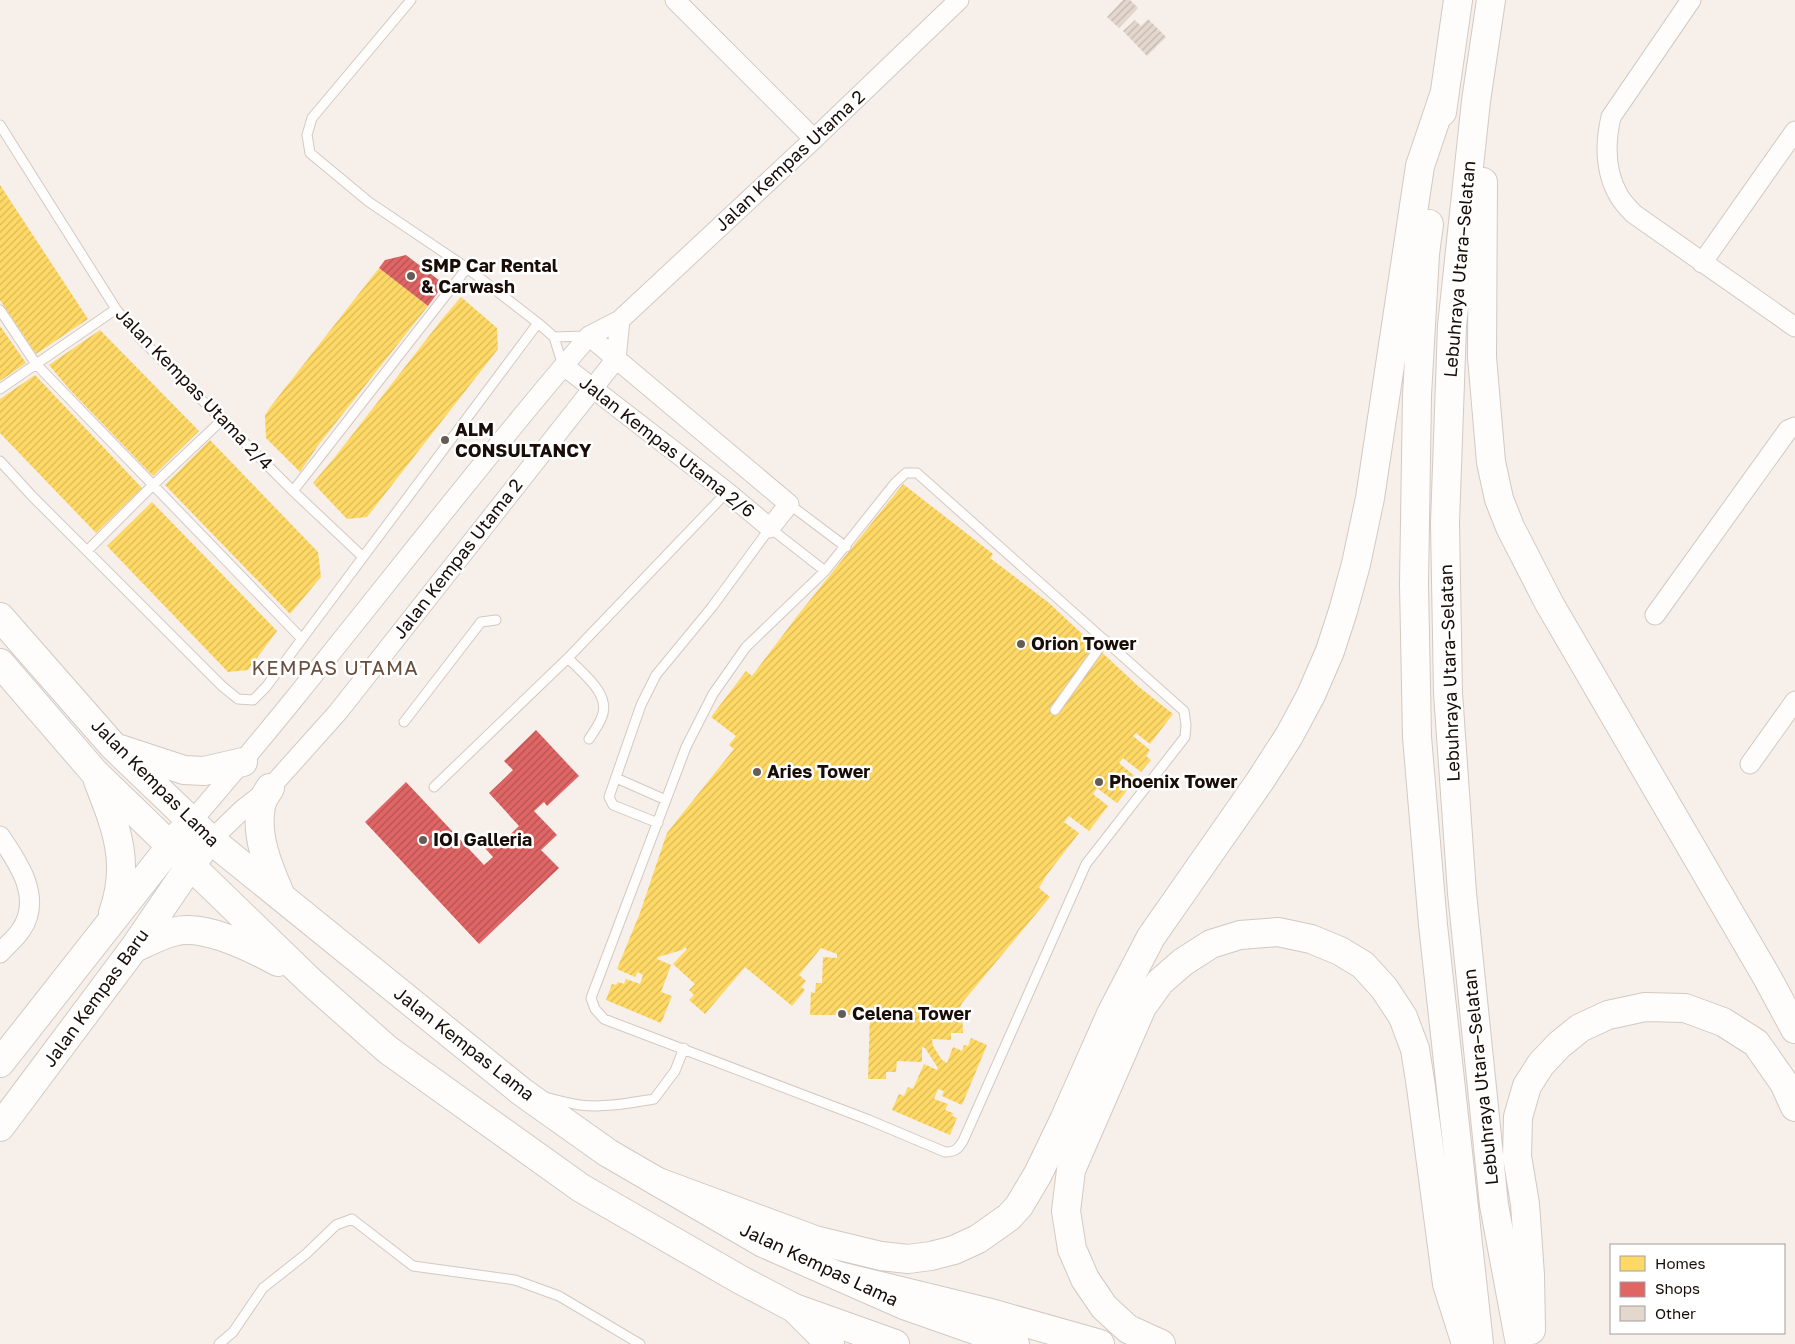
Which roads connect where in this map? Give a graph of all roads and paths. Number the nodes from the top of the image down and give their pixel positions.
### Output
1 (410, 0) edge
2 (675, 0) edge
3 (959, 0) edge
4 (1458, 0) edge
5 (1491, 0) edge
6 (1691, 0) edge
7 (1444, 95) junction
8 (1476, 101) junction
9 (0, 124) edge
10 (1795, 131) edge
11 (814, 139) junction
12 (1702, 262) junction
13 (467, 268) junction
14 (116, 309) junction
15 (0, 310) edge
16 (620, 320) junction
17 (538, 323) junction
18 (1795, 328) edge
19 (589, 336) junction
20 (554, 337) junction
21 (616, 359) junction
22 (36, 364) junction
23 (564, 366) junction
24 (592, 388) junction
25 (0, 389) edge
26 (221, 421) junction
27 (1795, 427) edge
28 (0, 461) edge
29 (152, 486) junction
30 (293, 491) junction
31 (727, 492) junction
32 (789, 504) junction
33 (770, 528) junction
34 (846, 547) junction
35 (87, 551) junction
36 (363, 557) junction
37 (825, 571) junction
38 (1655, 615) dead end
39 (0, 617) edge
40 (496, 620) dead end
41 (302, 639) junction
42 (1105, 640) junction
43 (568, 658) junction
44 (0, 663) edge
45 (1795, 701) edge
46 (1054, 710) dead end
47 (404, 722) dead end
48 (589, 739) dead end
49 (114, 747) junction
50 (243, 762) junction
51 (1750, 764) dead end
52 (94, 772) junction
53 (616, 778) junction
54 (434, 787) dead end
55 (270, 788) junction
56 (666, 800) junction
57 (191, 822) junction
58 (658, 824) junction
59 (0, 836) edge
60 (211, 840) junction
61 (170, 846) junction
62 (190, 866) junction
63 (282, 900) junction
64 (109, 924) junction
65 (134, 948) junction
66 (0, 953) edge
67 (310, 981) junction
68 (1795, 1029) edge
69 (684, 1048) junction
70 (0, 1063) edge
71 (522, 1092) junction
72 (1795, 1107) edge
73 (0, 1127) edge
74 (658, 1182) junction
75 (839, 1276) junction
76 (794, 1308) junction
77 (219, 1344) edge
78 (640, 1344) edge
79 (830, 1344) edge
80 (895, 1344) edge
81 (1016, 1344) edge
82 (1100, 1344) edge
83 (1161, 1344) edge
84 (1466, 1344) edge
85 (1479, 1344) edge
86 (1520, 1344) edge
87 (1531, 1344) edge

1 - 13 lane
2 - 11 street
3 - 11 street, Jalan Kempas Utama 2
4 - 7 main road, Lebuhraya Utara–Selatan
5 - 8 main road, Lebuhraya Utara–Selatan
6 - 12 street
7 - 74 main road
7 - 85 main road, Lebuhraya Utara–Selatan
8 - 68 main road
8 - 86 main road, Lebuhraya Utara–Selatan
9 - 14 lane, Jalan Kempas Utama 2/4
10 - 12 street
11 - 16 street, Jalan Kempas Utama 2
12 - 18 street
13 - 17 lane
13 - 30 lane
14 - 22 lane
14 - 26 lane, Jalan Kempas Utama 2/4
15 - 22 lane
16 - 19 street, Jalan Kempas Utama 2
16 - 21 street
17 - 20 lane
17 - 36 lane
19 - 20 lane
19 - 21 street, Jalan Kempas Utama 2/6
19 - 23 street
20 - 23 lane
21 - 24 street, Jalan Kempas Utama 2
21 - 32 street, Jalan Kempas Utama 2/6
22 - 25 lane
22 - 29 lane
23 - 24 street, Jalan Kempas Utama 2/6
23 - 50 street
24 - 31 street, Jalan Kempas Utama 2/6
24 - 55 street, Jalan Kempas Utama 2
26 - 29 lane
26 - 30 lane, Jalan Kempas Utama 2/4
27 - 38 street
28 - 35 lane
29 - 35 lane
29 - 41 lane
30 - 36 lane, Jalan Kempas Utama 2/4
31 - 33 street, Jalan Kempas Utama 2/6
31 - 43 lane
32 - 33 street, Jalan Kempas Utama 2/6
32 - 34 lane, Jalan Kempas Utama 2/6
33 - 37 lane, Jalan Kempas Utama 2/6
33 - 53 lane, Jalan Kempas Utama 2/6
34 - 37 lane
34 - 42 lane
35 - 41 lane
36 - 41 lane
37 - 56 lane
39 - 49 main road, Jalan Kempas Lama
40 - 47 lane
42 - 46 lane
42 - 69 lane
43 - 48 lane
43 - 54 lane
44 - 52 main road, Jalan Kempas Lama
45 - 51 street
49 - 50 main road
49 - 57 main road, Jalan Kempas Lama
50 - 57 street
52 - 61 main road, Jalan Kempas Lama
52 - 64 main road
53 - 56 lane
53 - 58 lane, Jalan Kempas Utama 2/6
55 - 60 street, Jalan Kempas Utama 2
55 - 63 main road
56 - 58 lane
57 - 60 main road, Jalan Kempas Lama
57 - 61 main road, Jalan Kempas Baru
58 - 69 lane
59 - 66 street
60 - 62 main road, Jalan Kempas Baru
60 - 63 main road, Jalan Kempas Lama
61 - 62 main road, Jalan Kempas Lama
61 - 64 main road, Jalan Kempas Baru
62 - 65 main road, Jalan Kempas Baru
62 - 67 main road, Jalan Kempas Lama
63 - 71 main road, Jalan Kempas Lama
64 - 70 main road, Jalan Kempas Baru
65 - 67 main road
65 - 73 main road, Jalan Kempas Baru
67 - 76 main road, Jalan Kempas Lama
69 - 71 lane
71 - 74 main road, Jalan Kempas Lama
72 - 87 main road
74 - 75 main road, Jalan Kempas Lama
75 - 81 main road, Jalan Kempas Lama
75 - 82 main road
76 - 79 main road
76 - 80 main road, Jalan Kempas Lama
77 - 78 lane
83 - 84 main road

